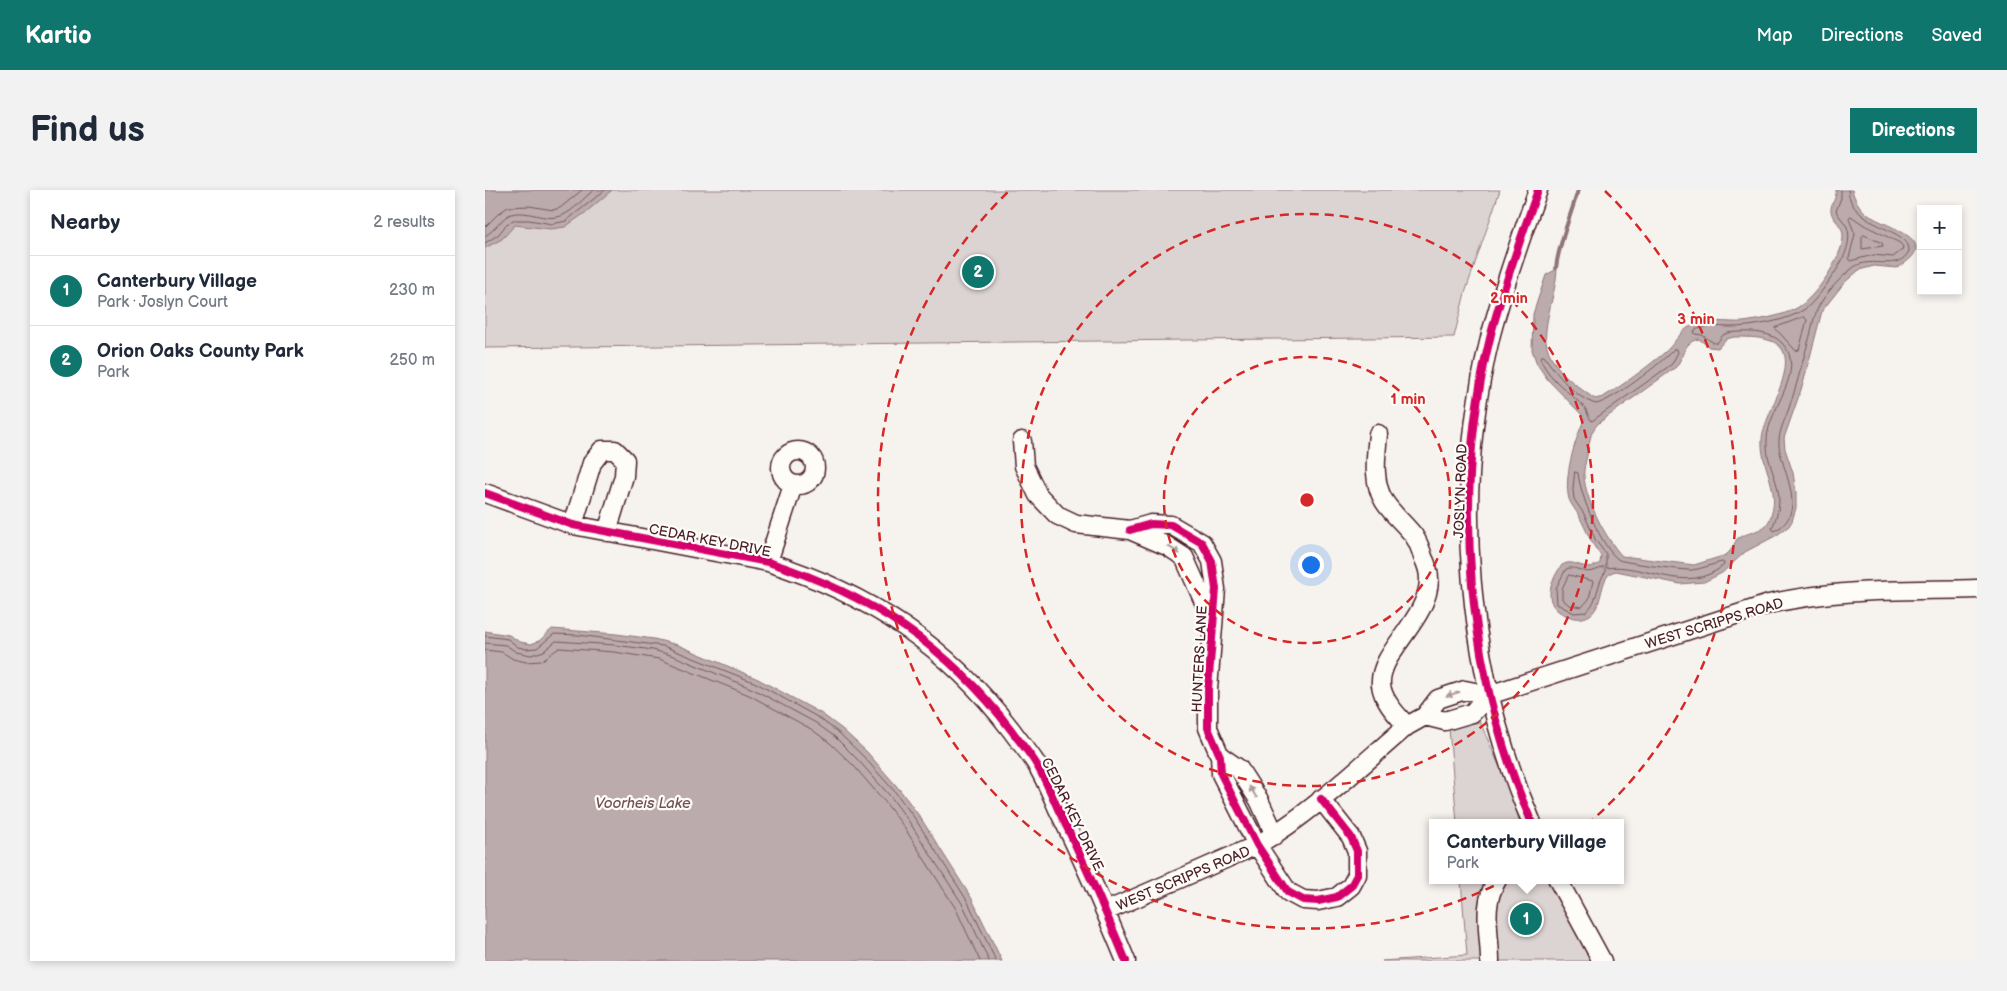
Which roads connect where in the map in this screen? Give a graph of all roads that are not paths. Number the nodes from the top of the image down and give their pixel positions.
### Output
1 (1538, 190) edge
2 (1378, 434) dead end
3 (1022, 441) dead end
4 (793, 485) dead end
5 (485, 493) edge
6 (573, 525) junction
7 (607, 532) junction
8 (767, 562) junction
9 (1977, 588) edge
10 (1489, 695) junction
11 (1425, 716) junction
12 (1407, 726) junction
13 (1220, 756) junction
14 (1321, 799) junction
15 (1530, 819) edge
16 (1275, 835) junction
17 (1257, 845) junction
18 (1495, 884) edge
19 (1560, 884) edge
20 (1106, 911) junction
21 (1127, 961) edge
22 (1491, 961) edge
23 (1602, 961) edge

1 - 10 street, JOSLYN ROAD
2 - 12 street
3 - 13 street, HUNTERS LANE
4 - 8 street
5 - 6 street, CEDAR KEY DRIVE
6 - 7 street, CEDAR KEY DRIVE
6 - 7 street
7 - 8 street, CEDAR KEY DRIVE
8 - 20 street, CEDAR KEY DRIVE
9 - 10 street, WEST SCRIPPS ROAD
10 - 11 street, WEST SCRIPPS ROAD
10 -> 11 street, WEST SCRIPPS ROAD
10 - 15 street, JOSLYN ROAD
11 - 12 street, WEST SCRIPPS ROAD
12 - 14 street, WEST SCRIPPS ROAD
16 -> 13 street
13 - 17 street, HUNTERS LANE
14 - 16 street, WEST SCRIPPS ROAD
14 - 17 street
16 - 17 street, WEST SCRIPPS ROAD
17 - 20 street, WEST SCRIPPS ROAD
18 - 22 street
19 - 23 street
20 - 21 street, CEDAR KEY DRIVE

